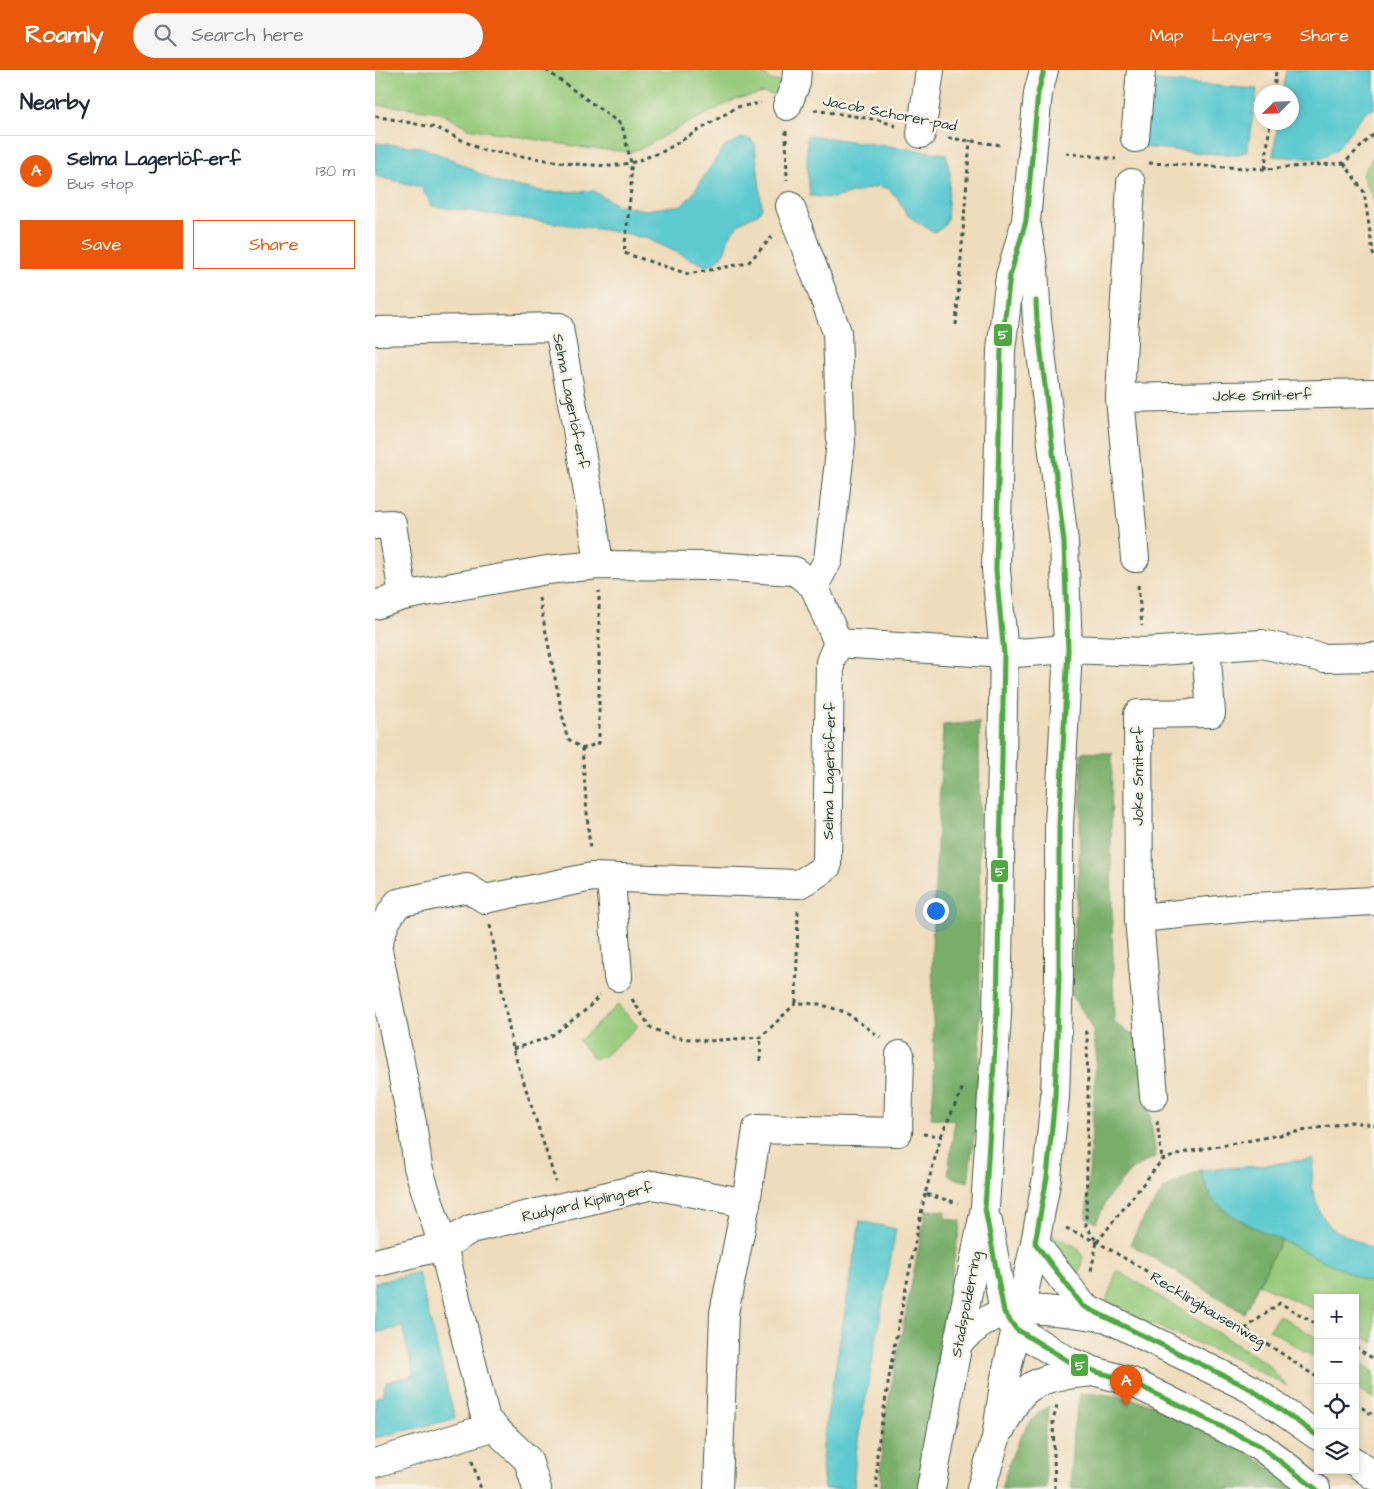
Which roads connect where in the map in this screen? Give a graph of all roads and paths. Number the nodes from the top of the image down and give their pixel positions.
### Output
1 (545, 70) edge
2 (797, 70) edge
3 (930, 70) edge
4 (1141, 70) edge
5 (1276, 70) edge
6 (1039, 78) edge
7 (1274, 85) edge
8 (787, 106) junction
9 (375, 116) edge
10 (1269, 130) edge
11 (921, 134) junction
12 (1374, 134) edge
13 (970, 140) junction
14 (1002, 145) dead end
15 (1066, 152) dead end
16 (1133, 161) junction
17 (631, 163) junction
18 (1344, 163) junction
19 (1265, 169) junction
20 (794, 216) junction
21 (1026, 221) junction
22 (1374, 259) edge
23 (956, 325) dead end
24 (375, 331) edge
25 (1374, 393) edge
26 (1120, 398) junction
27 (375, 525) edge
28 (1135, 558) dead end
29 (599, 565) junction
30 (533, 572) junction
31 (814, 586) junction
32 (403, 596) junction
33 (375, 605) edge
34 (838, 644) junction
35 (1206, 648) junction
36 (1067, 649) junction
37 (1004, 654) junction
38 (1374, 657) edge
39 (582, 749) junction
40 (601, 877) junction
41 (799, 884) junction
42 (485, 899) junction
43 (1374, 901) edge
44 (1139, 918) junction
45 (376, 945) edge
46 (618, 978) junction
47 (796, 1003) junction
48 (1083, 1027) dead end
49 (761, 1037) junction
50 (513, 1050) junction
51 (900, 1056) joint
52 (760, 1061) dead end
53 (1154, 1096) joint
54 (1374, 1124) edge
55 (1162, 1160) junction
56 (925, 1194) dead end
57 (746, 1203) junction
58 (564, 1206) junction
59 (985, 1208) junction
60 (1097, 1242) junction
61 (1035, 1243) junction
62 (443, 1246) junction
63 (375, 1263) edge
64 (1014, 1317) junction
65 (1108, 1318) junction
66 (1314, 1323) edge
67 (1245, 1329) junction
68 (958, 1342) junction
69 (1359, 1349) edge
70 (1374, 1358) edge
71 (1097, 1372) junction
72 (1314, 1375) edge
73 (1359, 1406) edge
74 (1374, 1416) edge
75 (492, 1427) junction
76 (1314, 1433) edge
77 (996, 1438) junction
78 (375, 1463) edge
79 (1359, 1465) edge
80 (1374, 1476) edge
81 (537, 1489) edge
82 (718, 1489) edge
83 (877, 1489) edge
84 (931, 1489) edge
85 (981, 1489) edge
86 (1316, 1489) edge

1 - 17 path
2 - 8 street
3 - 11 street
4 - 16 street
5 - 7 path
6 - 21 street, Stadspolderring
8 - 11 path, Jacob Schorer-pad
8 - 17 path, Jacob Schorer-pad
8 - 20 path
9 - 17 path, Jacob Schorer-pad
10 - 19 path
11 - 13 path, Jacob Schorer-pad
12 - 18 path
13 - 14 path, Jacob Schorer-pad
13 - 23 path
15 - 16 path
16 - 19 path
16 - 26 street
17 - 20 path
18 - 19 path
18 - 22 path
20 - 31 street
21 - 36 street, Stadspolderring
21 - 37 street, Stadspolderring
24 - 29 street, Selma Lagerlöf-erf
25 - 26 street, Joke Smit-erf
26 - 28 street
27 - 32 street
29 - 30 street
29 - 31 street
29 - 39 path
30 - 32 street
30 - 39 path
31 - 34 street
32 - 33 street
34 - 37 street
34 - 41 street, Selma Lagerlöf-erf
35 - 36 street
35 - 38 street
35 - 44 street, Joke Smit-erf
36 - 37 street
36 - 61 street, Stadspolderring
37 - 59 street, Stadspolderring
39 - 40 path
40 - 41 street
40 - 42 street
40 - 46 street
41 - 47 path
42 - 45 street
42 - 50 path
43 - 44 street
44 - 53 street, Joke Smit-erf
45 - 62 street
46 - 49 path
46 - 50 path
47 - 49 path
47 - 51 path
48 - 60 path
49 - 52 path
50 - 58 path
51 - 57 street
53 - 55 path
54 - 55 path
55 - 60 path
56 - 83 path
57 - 58 street, Rudyard Kipling-erf
57 - 82 street
58 - 62 street, Rudyard Kipling-erf
59 - 64 street
59 - 68 street, Stadspolderring
60 - 67 path, Recklinghausenweg
61 - 64 street, Stadspolderring
61 - 65 street
62 - 63 street, Rudyard Kipling-erf
62 - 75 street
64 - 65 street
64 - 68 street
64 - 71 street
64 - 77 street, Stadspolderring
65 - 76 street
66 - 67 path
67 - 72 path, Recklinghausenweg
68 - 84 street, Stadspolderring
69 - 70 path
71 - 77 street, Stadspolderring
71 - 86 street
73 - 74 path
75 - 78 street
75 - 81 street
77 - 85 street, Stadspolderring
79 - 80 street

